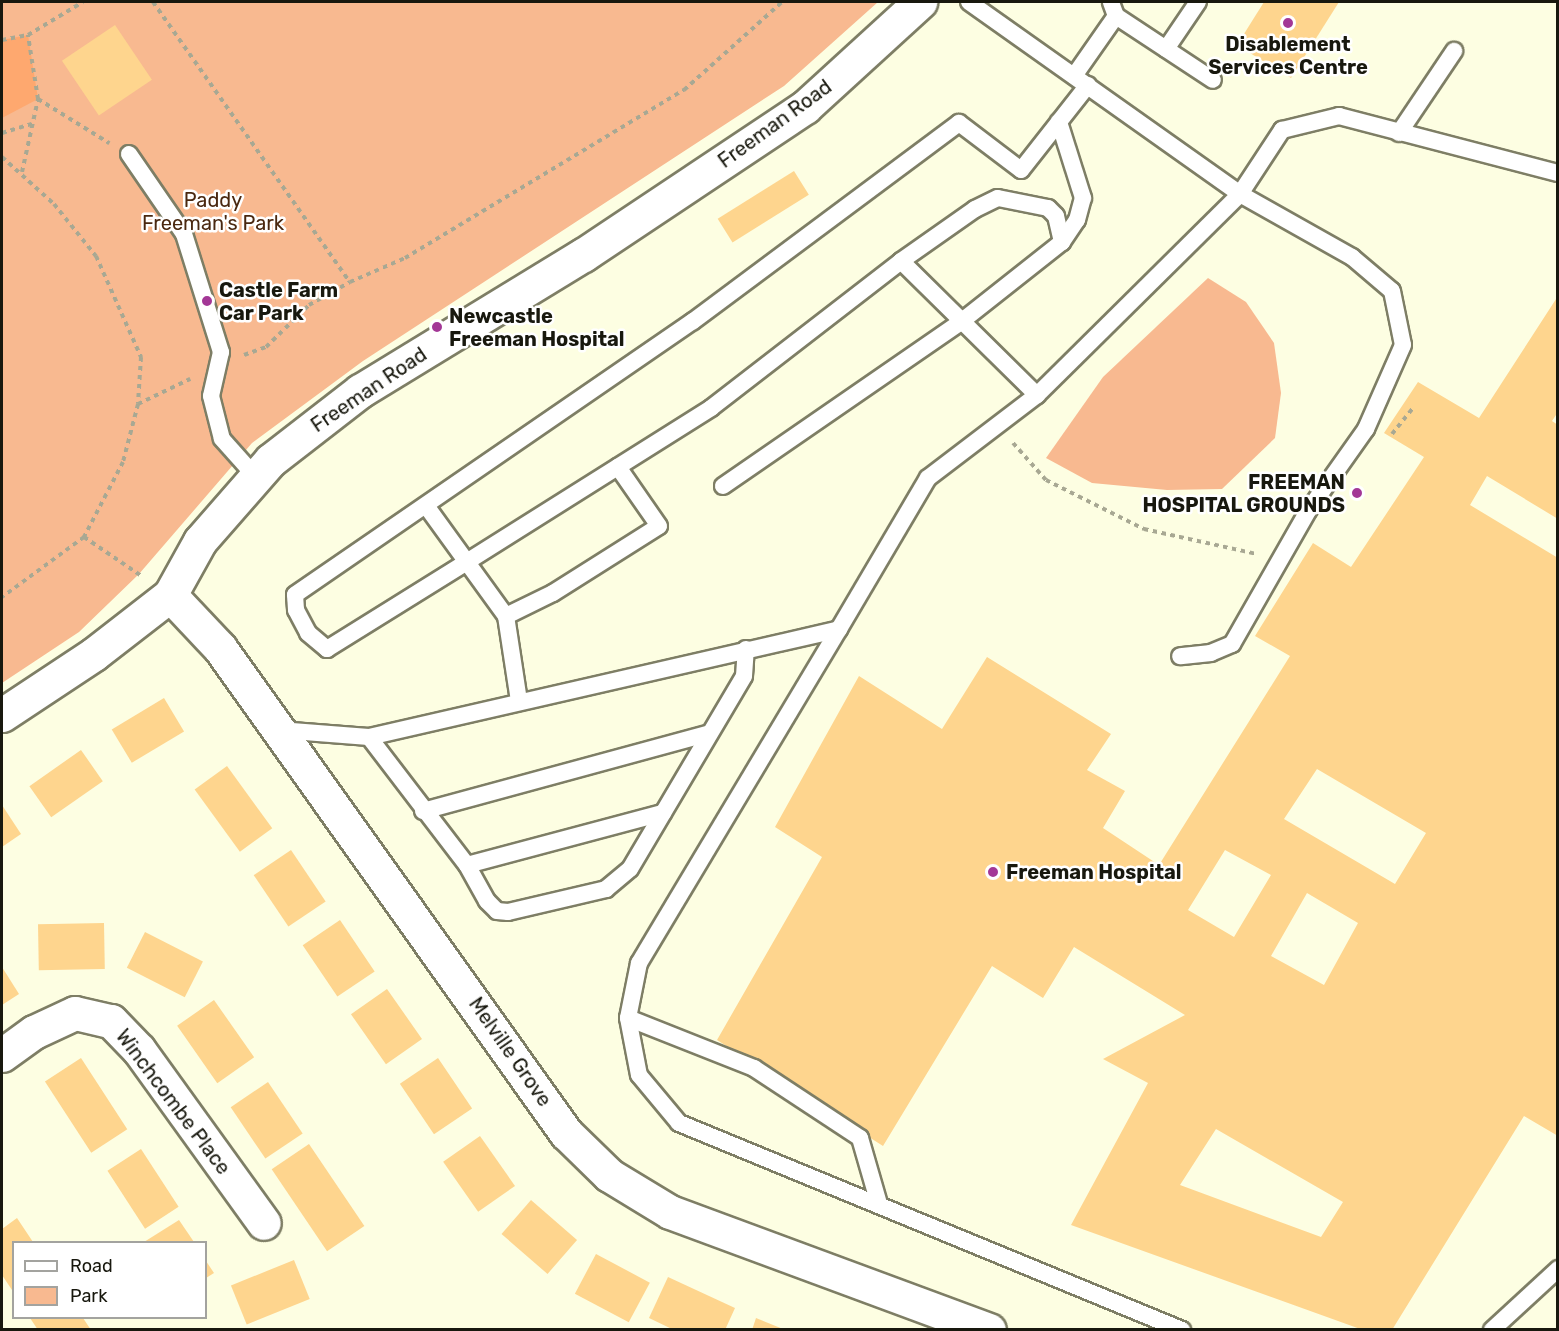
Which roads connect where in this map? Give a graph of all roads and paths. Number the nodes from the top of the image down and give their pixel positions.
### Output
1 (83, 2) edge
2 (153, 2) edge
3 (782, 2) edge
4 (920, 2) edge
5 (969, 2) edge
6 (1198, 2) edge
7 (1113, 9) edge
8 (28, 35) junction
9 (2, 40) edge
10 (1166, 49) junction
11 (1454, 51) dead end
12 (1213, 80) dead end
13 (1081, 81) junction
14 (38, 99) junction
15 (1059, 122) junction
16 (33, 124) junction
17 (1400, 133) junction
18 (2, 134) edge
19 (129, 154) joint
20 (2, 158) edge
21 (22, 173) junction
22 (1557, 173) edge
23 (1240, 194) junction
24 (1062, 242) junction
25 (902, 261) junction
26 (350, 282) junction
27 (962, 321) junction
28 (218, 365) junction
29 (1037, 395) junction
30 (138, 404) junction
31 (1413, 408) dead end
32 (997, 425) junction
33 (1390, 436) dead end
34 (618, 467) junction
35 (256, 477) junction
36 (723, 486) dead end
37 (427, 507) junction
38 (84, 537) junction
39 (1279, 562) junction
40 (465, 563) junction
41 (170, 595) junction
42 (2, 597) edge
43 (506, 616) junction
44 (838, 629) junction
45 (746, 649) junction
46 (1180, 656) dead end
47 (519, 701) junction
48 (2, 715) edge
49 (279, 730) junction
50 (710, 733) junction
51 (369, 737) junction
52 (423, 811) junction
53 (663, 813) junction
54 (467, 865) junction
55 (628, 1018) junction
56 (2, 1055) edge
57 (879, 1204) junction
58 (264, 1223) dead end
59 (1557, 1269) edge
60 (941, 1322) edge
61 (989, 1329) edge
62 (1182, 1329) edge
63 (1492, 1329) edge

1 - 8 path
2 - 26 path
3 - 26 path
4 - 35 street, Freeman Road
5 - 13 lane
6 - 10 lane
7 - 10 lane
7 - 13 lane
8 - 9 path
8 - 14 path
10 - 12 lane
11 - 17 lane
13 - 15 lane
13 - 23 lane
14 - 16 path
14 - 19 path
15 - 24 lane
15 - 37 lane
16 - 18 path
16 - 21 path
17 - 22 lane
17 - 23 lane
19 - 28 lane
20 - 21 path
21 - 30 path
23 - 29 lane
23 - 39 lane
24 - 25 lane
24 - 27 lane
25 - 27 lane
25 - 34 lane
26 - 28 path
27 - 29 lane
27 - 36 lane
28 - 30 path
28 - 35 lane
29 - 32 lane
30 - 38 path
31 - 33 path
32 - 39 path
32 - 44 lane
34 - 40 lane
34 - 43 lane
35 - 41 street, Freeman Road
37 - 40 lane
37 - 40 lane
38 - 41 path
38 - 42 path
39 - 46 lane
40 - 43 lane
41 - 48 street, Freeman Road
41 - 49 street, Melville Grove
43 - 47 lane
44 - 45 lane
44 - 55 lane
45 - 47 lane
45 - 50 lane
47 - 51 lane
49 - 51 lane
49 - 60 street, Melville Grove
50 - 52 lane
50 - 53 lane
51 - 52 lane
52 - 54 lane
53 - 54 lane
53 - 54 lane
55 - 57 lane
55 - 57 lane
56 - 58 street, Winchcombe Place
57 - 62 lane
59 - 63 lane
60 - 61 street, Melville Grove

